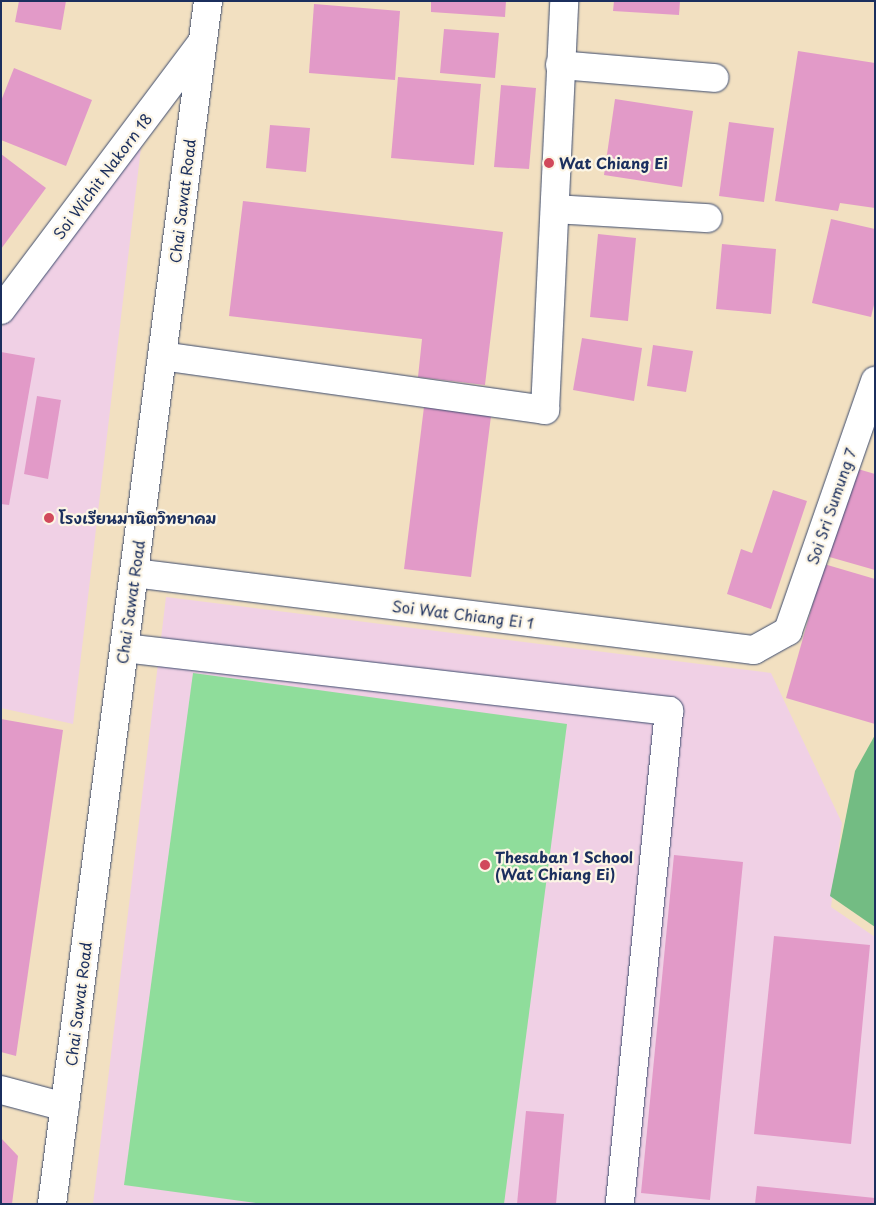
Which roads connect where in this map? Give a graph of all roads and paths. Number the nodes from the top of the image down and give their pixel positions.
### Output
1 (208, 1) edge
2 (564, 1) edge
3 (203, 41) junction
4 (560, 65) junction
5 (714, 78) dead end
6 (554, 209) junction
7 (708, 218) dead end
8 (1, 310) edge
9 (162, 356) junction
10 (875, 381) edge
11 (134, 573) junction
12 (788, 631) joint
13 (124, 648) junction
14 (1, 1090) edge
15 (65, 1106) junction
16 (52, 1204) edge
17 (620, 1204) edge

1 - 3 street, Chai Sawat Road
2 - 4 street
3 - 8 street, Soi Wichit Nakorn 18
3 - 9 street, Chai Sawat Road
4 - 5 street
4 - 6 street
6 - 7 street
6 - 9 street
9 - 11 street, Chai Sawat Road
10 - 12 street, Soi Sri Sumung 7
11 - 12 street, Soi Wat Chiang Ei 1
11 - 13 street, Chai Sawat Road
13 - 15 street, Chai Sawat Road
13 - 17 street
14 - 15 street
15 - 16 street, Chai Sawat Road

